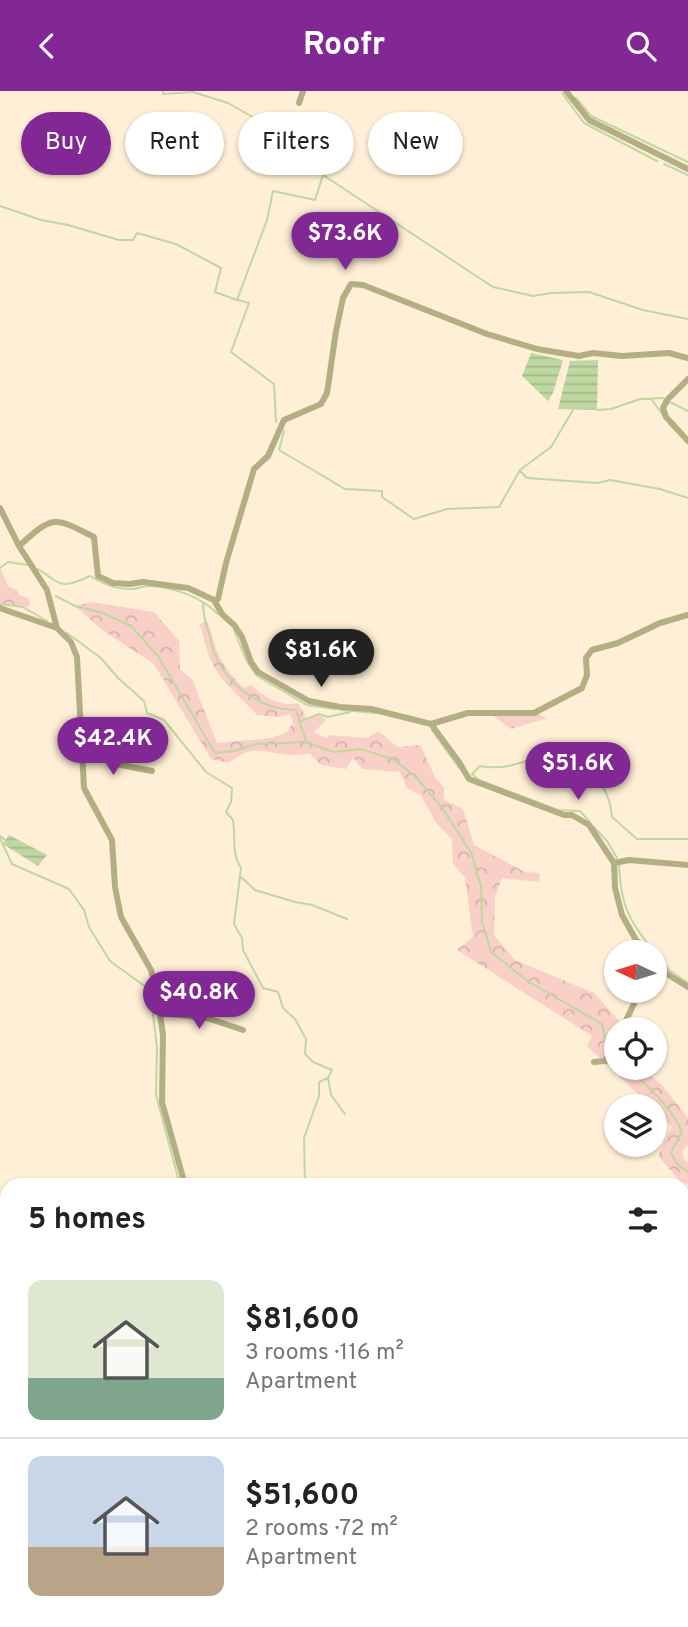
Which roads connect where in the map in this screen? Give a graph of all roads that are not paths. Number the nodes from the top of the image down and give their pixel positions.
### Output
1 (303, 91) edge
2 (566, 91) edge
3 (299, 103) dead end
4 (688, 169) edge
5 (688, 358) edge
6 (688, 379) edge
7 (688, 441) edge
8 (0, 508) edge
9 (19, 546) junction
10 (214, 600) junction
11 (0, 608) edge
12 (688, 614) edge
13 (57, 628) junction
14 (431, 724) junction
15 (83, 751) junction
16 (152, 771) dead end
17 (614, 863) junction
18 (688, 865) edge
19 (636, 940) edge
20 (667, 974) edge
21 (688, 987) edge
22 (160, 1013) junction
23 (243, 1030) dead end
24 (604, 1061) edge
25 (594, 1062) dead end
26 (183, 1178) edge

1 - 3 street
2 - 4 street
5 - 10 street
6 - 7 street
8 - 9 street
9 - 10 street
9 - 13 street
10 - 14 street
11 - 13 street
12 - 14 street
13 - 15 street
14 - 17 street
15 - 16 street
15 - 22 street
17 - 18 street
17 - 19 street
20 - 21 street
22 - 23 street
22 - 26 street
24 - 25 street

